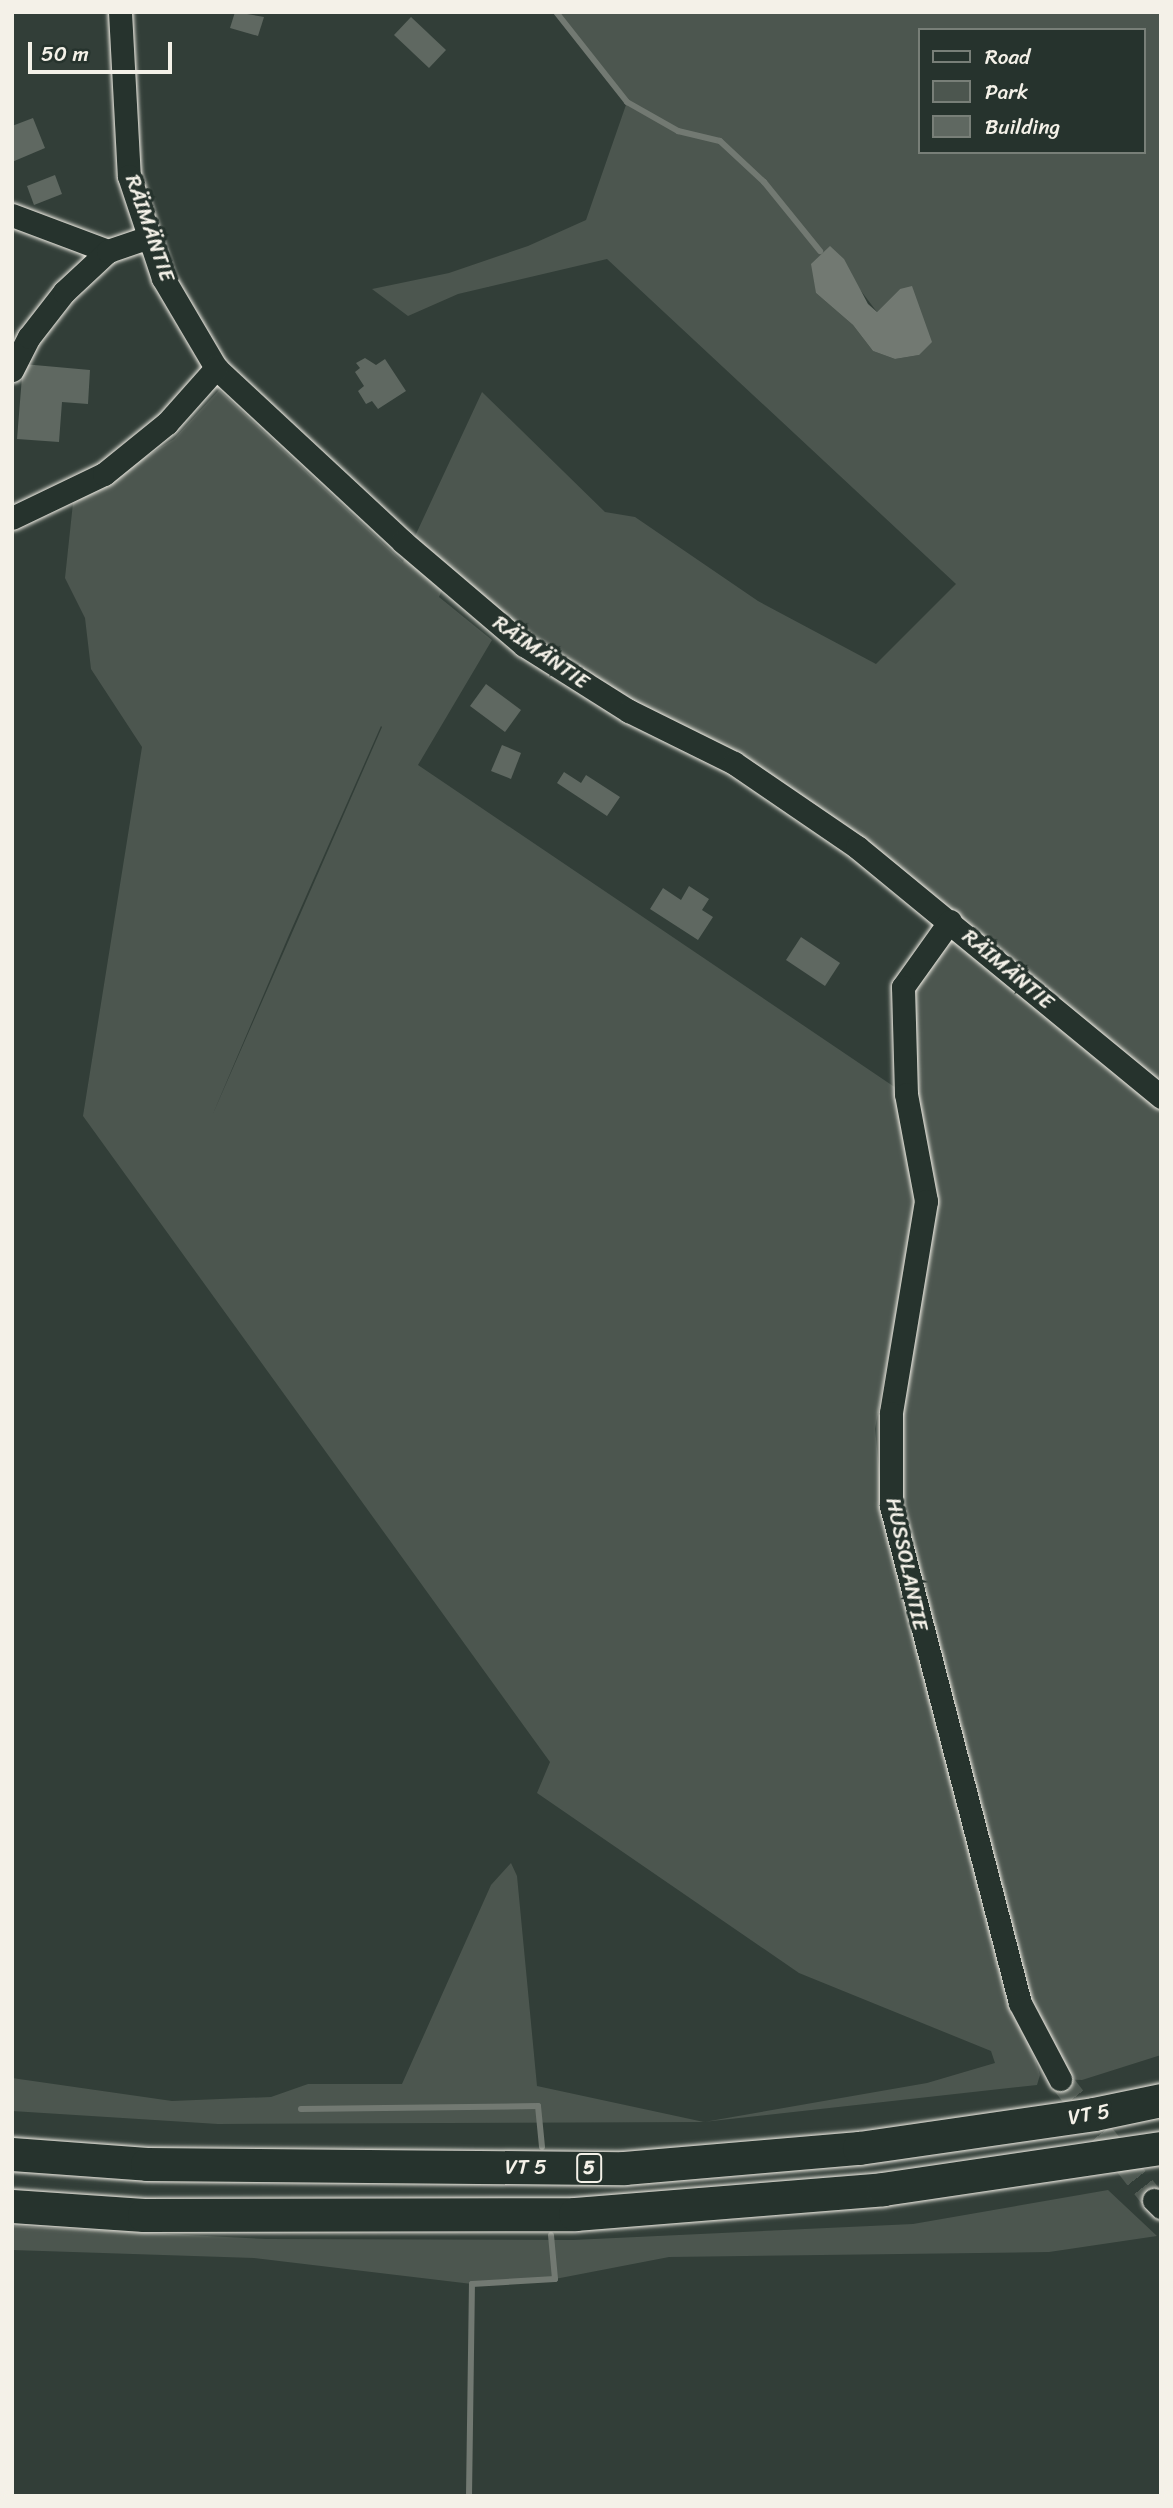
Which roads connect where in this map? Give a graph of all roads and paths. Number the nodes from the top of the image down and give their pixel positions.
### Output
1 (120, 12) edge
2 (12, 215) edge
3 (149, 237) junction
4 (108, 251) junction
5 (216, 368) junction
6 (12, 370) edge
7 (12, 518) edge
8 (950, 921) junction
9 (1161, 1097) edge
10 (1060, 2079) tunnel mouth
11 (1161, 2100) edge
12 (1161, 2148) edge
13 (12, 2154) edge
14 (12, 2206) edge

1 - 3 street, RÄIMÄNTIE
2 - 4 street
3 - 4 street
3 - 5 street, RÄIMÄNTIE
4 - 6 street
5 - 7 street
5 - 8 street, RÄIMÄNTIE
8 - 9 street, RÄIMÄNTIE
8 - 10 street, HUSSOLANTIE
11 - 13 highway, VT 5 / 5
12 - 14 highway, 5

